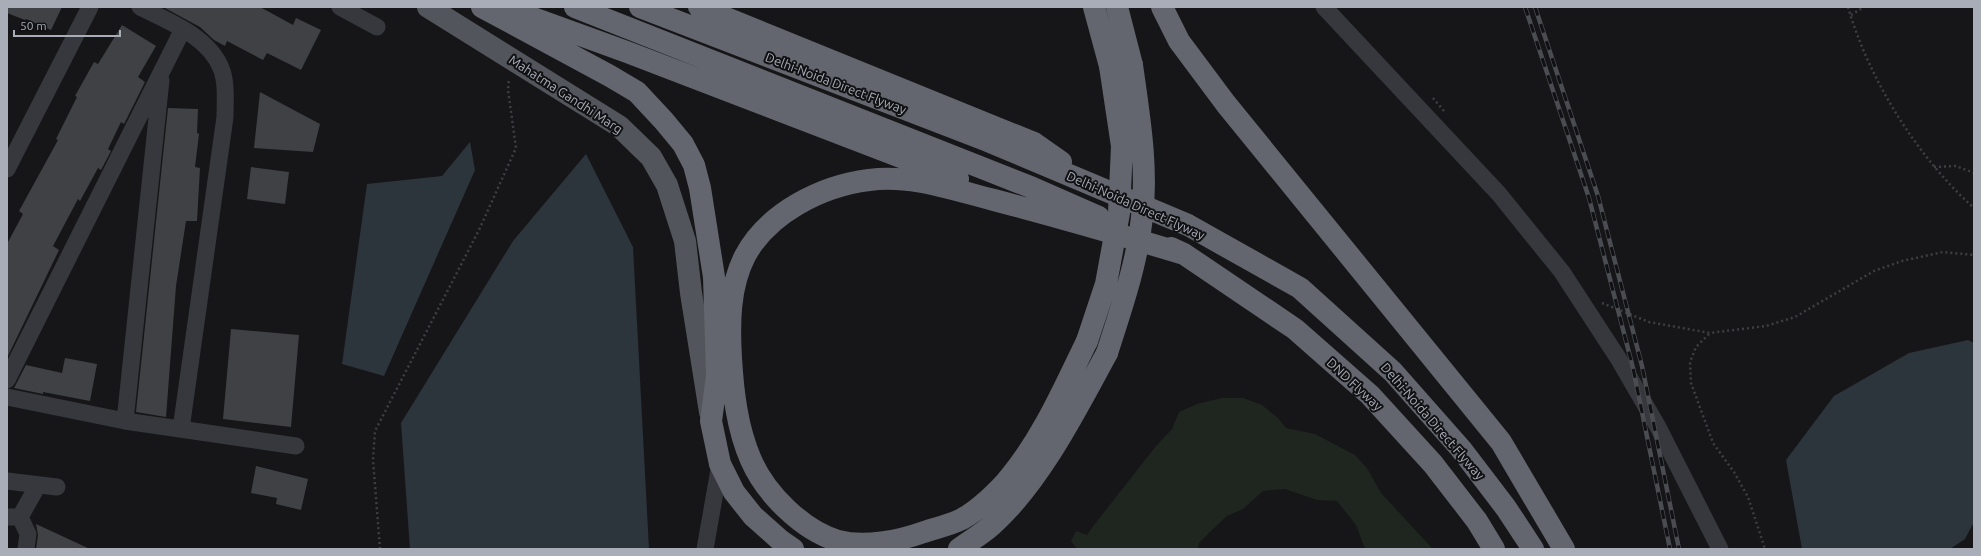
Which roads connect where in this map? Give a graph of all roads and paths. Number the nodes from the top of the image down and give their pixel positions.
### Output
1 (90, 7) edge
2 (140, 7) edge
3 (340, 7) edge
4 (428, 7) edge
5 (482, 7) edge
6 (502, 7) edge
7 (575, 7) edge
8 (640, 7) edge
9 (699, 7) edge
10 (1094, 7) edge
11 (1117, 7) edge
12 (1162, 7) edge
13 (1324, 7) edge
14 (1848, 7) edge
15 (1864, 7) edge
16 (1851, 15) junction
17 (377, 27) dead end
18 (183, 29) junction
19 (518, 62) junction
20 (162, 70) junction
21 (1431, 96) dead end
22 (1446, 113) dead end
23 (1934, 167) junction
24 (7, 170) edge
25 (1974, 173) edge
26 (1097, 187) junction
27 (1974, 208) edge
28 (1052, 216) junction
29 (1184, 254) junction
30 (1974, 255) edge
31 (1600, 302) dead end
32 (1710, 333) junction
33 (7, 380) edge
34 (7, 397) edge
35 (125, 420) junction
36 (711, 421) junction
37 (181, 429) junction
38 (296, 446) dead end
39 (720, 464) junction
40 (7, 481) edge
41 (38, 485) junction
42 (57, 487) dead end
43 (14, 517) edge
44 (26, 549) edge
45 (380, 549) edge
46 (706, 549) edge
47 (793, 549) edge
48 (959, 549) edge
49 (1494, 549) edge
50 (1532, 549) edge
51 (1564, 549) edge
52 (1720, 549) edge
53 (1765, 549) edge

1 - 24 street
2 - 18 street
3 - 17 street
4 - 19 main road, Mahatma Gandhi Marg
5 - 36 highway
6 - 28 highway
7 - 29 highway, Delhi-Noida Direct Flyway
8 - 26 highway, Delhi-Noida Direct Flyway
9 - 26 highway
10 - 28 highway, bridge
11 - 48 highway, bridge
12 - 51 highway
13 - 52 street
14 - 16 path
15 - 16 path
16 - 23 path
18 - 20 street
18 - 37 street
19 - 36 main road, Mahatma Gandhi Marg
19 - 45 path
20 - 33 street
20 - 35 street
21 - 22 path
23 - 25 path
23 - 27 path
26 - 50 highway, Delhi-Noida Direct Flyway
28 - 29 highway
29 - 49 highway, DND Flyway
30 - 32 path
31 - 32 path
32 - 53 path
34 - 35 street
35 - 37 street
36 - 39 highway
37 - 38 street
39 - 46 street
39 - 47 highway
40 - 41 street
41 - 42 street
41 - 43 street
43 - 44 street

